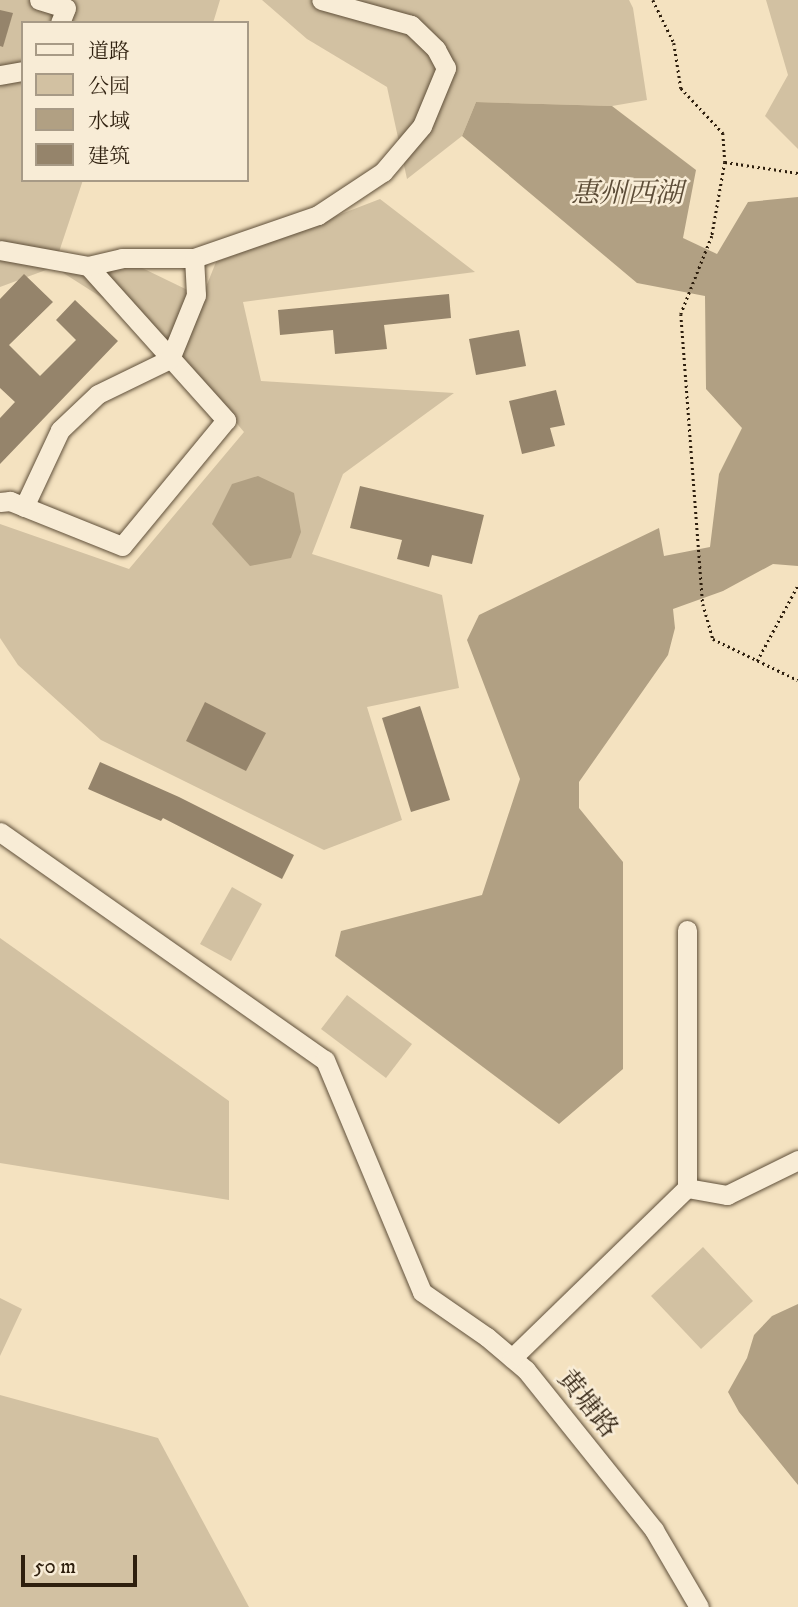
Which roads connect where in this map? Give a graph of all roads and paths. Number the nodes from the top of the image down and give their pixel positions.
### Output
1 (39, 0) edge
2 (321, 0) edge
3 (653, 0) edge
4 (62, 21) edge
5 (21, 71) edge
6 (0, 75) edge
7 (725, 162) junction
8 (798, 173) edge
9 (0, 250) edge
10 (194, 258) junction
11 (88, 266) junction
12 (170, 359) junction
13 (0, 502) edge
14 (24, 507) junction
15 (798, 585) edge
16 (757, 661) junction
17 (798, 680) edge
18 (0, 832) edge
19 (687, 930) dead end
20 (798, 1160) edge
21 (687, 1188) junction
22 (512, 1358) junction
23 (699, 1607) edge

1 - 4 street
2 - 10 street
3 - 7 path
5 - 6 street
7 - 8 path
7 - 16 path
9 - 11 street
10 - 11 street
10 - 12 street
11 - 12 street
12 - 14 street
12 - 14 street
13 - 14 street
15 - 16 path
16 - 17 path
18 - 22 street, 黄塘路
19 - 21 street
20 - 21 street
21 - 22 street
22 - 23 street, 黄塘路

